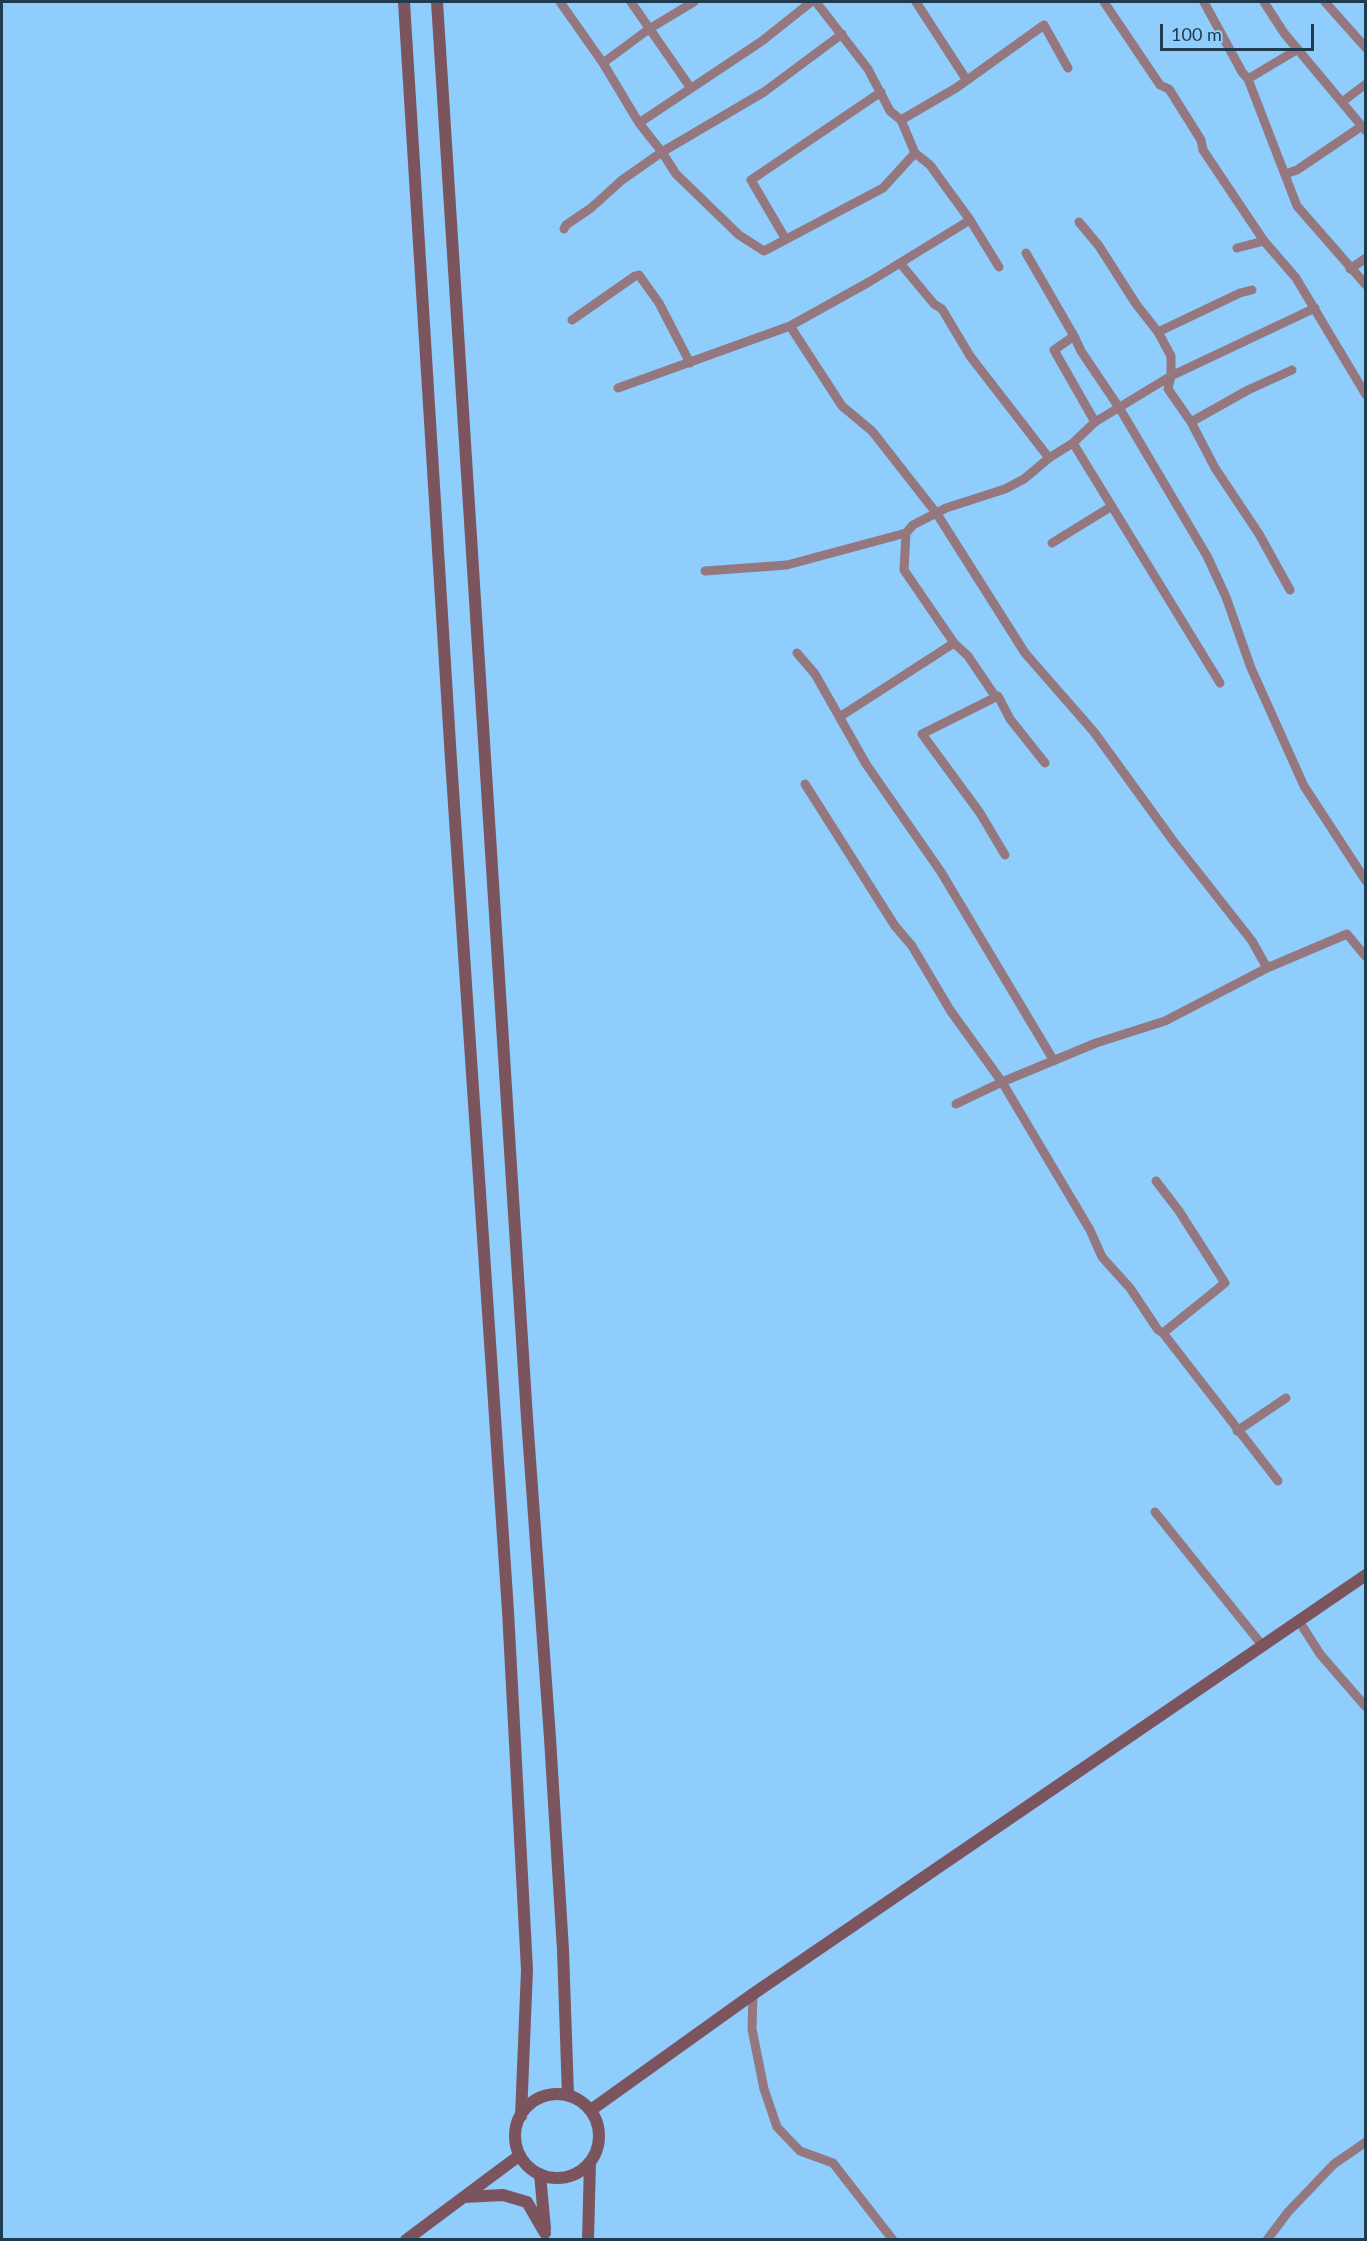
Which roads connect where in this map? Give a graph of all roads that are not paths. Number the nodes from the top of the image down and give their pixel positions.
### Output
1 (404, 2) edge
2 (437, 2) edge
3 (560, 2) edge
4 (631, 2) edge
5 (694, 2) edge
6 (811, 2) edge
7 (816, 2) edge
8 (916, 2) edge
9 (1104, 2) edge
10 (1204, 2) edge
11 (1264, 2) edge
12 (1325, 2) edge
13 (650, 29) junction
14 (842, 34) junction
15 (1365, 48) edge
16 (1298, 49) junction
17 (603, 63) junction
18 (1068, 68) dead end
19 (966, 79) junction
20 (1248, 79) junction
21 (1365, 84) edge
22 (690, 87) junction
23 (881, 92) junction
24 (1342, 102) junction
25 (901, 120) junction
26 (639, 123) junction
27 (1364, 128) edge
28 (662, 152) junction
29 (915, 153) junction
30 (1286, 174) junction
31 (970, 220) junction
32 (1080, 222) dead end
33 (564, 229) dead end
34 (785, 238) junction
35 (1264, 240) junction
36 (1237, 248) dead end
37 (1026, 253) dead end
38 (1365, 258) edge
39 (900, 263) junction
40 (999, 267) dead end
41 (1350, 269) junction
42 (1365, 285) edge
43 (1252, 290) dead end
44 (1315, 308) junction
45 (572, 320) dead end
46 (790, 326) junction
47 (1158, 332) junction
48 (1074, 336) junction
49 (690, 363) junction
50 (1292, 370) dead end
51 (1171, 376) junction
52 (618, 388) dead end
53 (1365, 395) edge
54 (1120, 409) junction
55 (1095, 422) junction
56 (1191, 422) junction
57 (1073, 443) junction
58 (1049, 458) junction
59 (1112, 506) junction
60 (937, 514) junction
61 (906, 533) junction
62 (1052, 543) dead end
63 (705, 571) dead end
64 (1290, 590) dead end
65 (954, 643) junction
66 (797, 652) dead end
67 (1220, 683) dead end
68 (995, 696) junction
69 (841, 716) junction
70 (1045, 763) dead end
71 (805, 784) dead end
72 (1005, 855) dead end
73 (1365, 881) edge
74 (1365, 957) edge
75 (1267, 969) junction
76 (1054, 1060) junction
77 (1002, 1082) junction
78 (956, 1104) dead end
79 (1156, 1181) dead end
80 (1163, 1333) junction
81 (1286, 1398) dead end
82 (1237, 1431) junction
83 (1278, 1480) dead end
84 (1155, 1512) dead end
85 (1365, 1575) edge
86 (1299, 1621) junction
87 (1262, 1645) junction
88 (1365, 1707) edge
89 (753, 1994) junction
90 (568, 2095) junction
91 (591, 2110) junction
92 (520, 2116) junction
93 (1365, 2142) edge
94 (520, 2155) junction
95 (590, 2162) junction
96 (540, 2174) junction
97 (463, 2197) junction
98 (546, 2236) edge
99 (406, 2240) edge
100 (588, 2240) edge
101 (893, 2240) edge
102 (1267, 2240) edge

1 - 92 street
2 - 90 street
3 - 17 street
4 - 13 street
5 - 13 street
6 - 22 street
7 - 14 street
8 - 19 street
9 - 35 street
10 - 20 street
11 - 16 street
12 - 15 street
13 - 17 street
13 - 22 street
14 - 23 street
14 - 28 street
16 - 20 street
16 - 24 street
17 - 26 street
18 - 19 street
19 - 25 street
20 - 30 street
21 - 24 street
22 - 26 street
23 - 25 street
23 - 34 street
24 - 27 street
25 - 29 street
26 - 28 street
27 - 30 street
28 - 33 street
28 - 34 street
29 - 31 street
29 - 34 street
30 - 41 street
31 - 39 street
31 - 40 street
32 - 47 street
35 - 36 street
35 - 44 street
37 - 48 street
38 - 41 street
39 - 46 street
39 - 58 street
41 - 42 street
43 - 47 street
44 - 51 street
44 - 53 street
45 - 49 street
46 - 49 street
46 - 60 street
47 - 51 street
48 - 54 street
48 - 55 street
49 - 52 street
50 - 56 street
51 - 54 street
51 - 56 street
54 - 55 street
54 - 73 street
55 - 57 street
56 - 64 street
57 - 58 street
57 - 59 street
58 - 60 street
59 - 62 street
59 - 67 street
60 - 61 street
60 - 75 street
61 - 63 street
61 - 65 street
65 - 68 street
65 - 69 street
66 - 69 street
68 - 70 street
68 - 72 street
69 - 76 street
71 - 77 street
74 - 75 street
75 - 76 street
76 - 77 street
77 - 78 street
77 - 80 street
79 - 80 street
80 - 82 street
81 - 82 street
82 - 83 street
84 - 87 street
85 - 86 street
86 - 87 street
86 - 88 street
87 - 89 street
89 - 91 street
89 - 101 street
90 - 91 street
90 - 92 street
91 - 95 street
92 - 94 street
93 - 102 street
94 - 96 street
94 - 97 street
95 - 96 street
95 - 100 street
96 - 98 street
97 - 98 street
97 - 99 street

